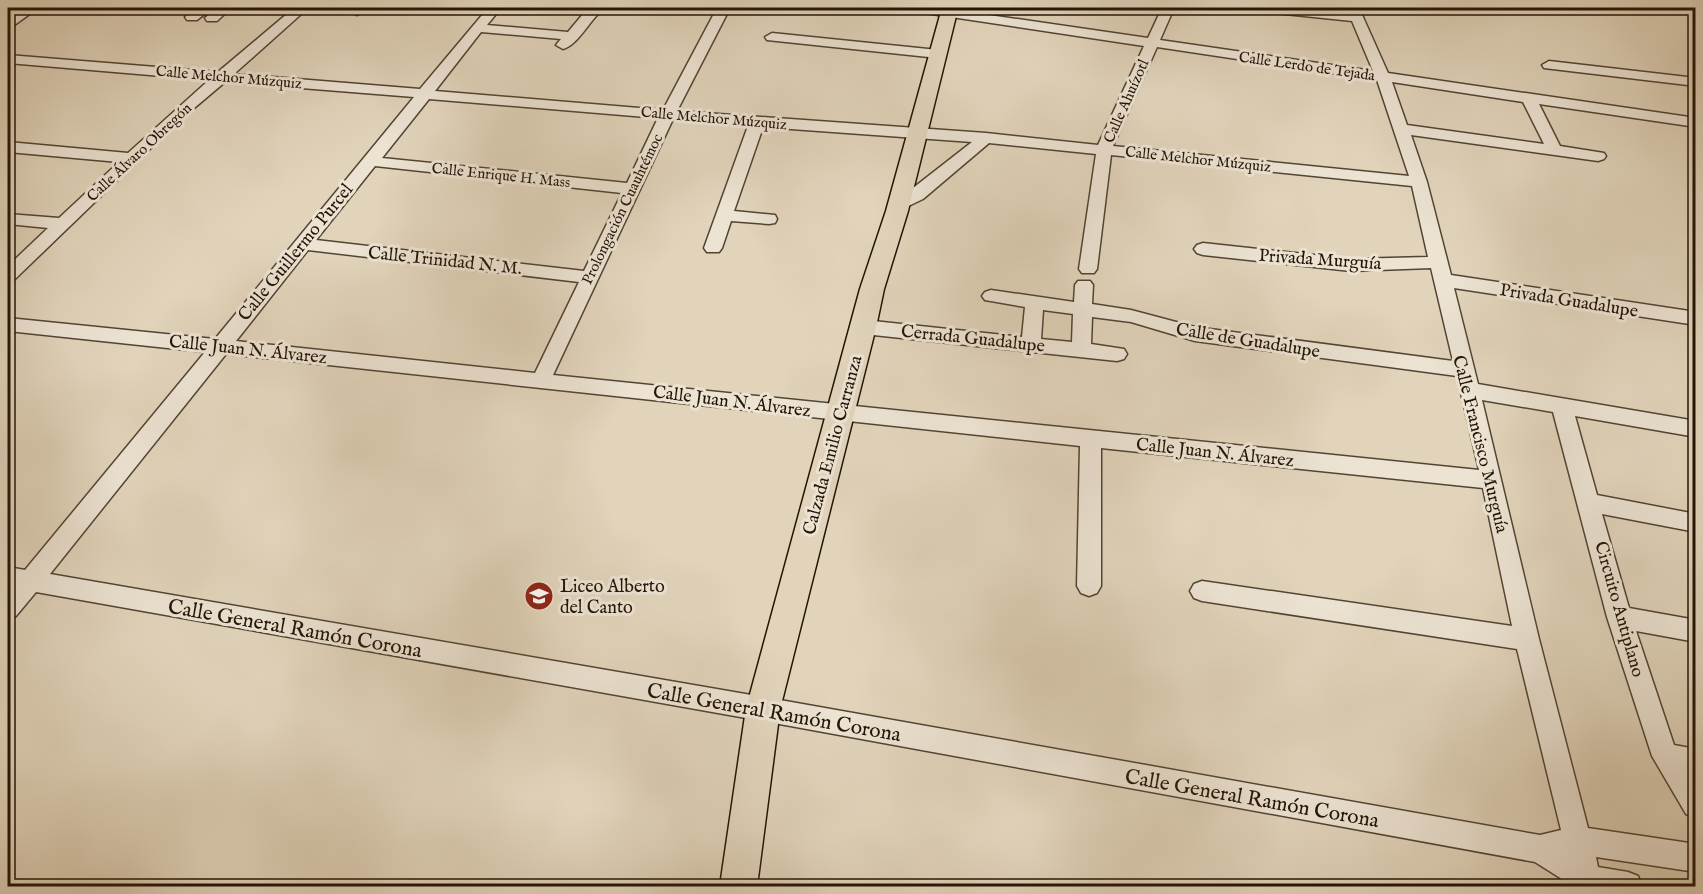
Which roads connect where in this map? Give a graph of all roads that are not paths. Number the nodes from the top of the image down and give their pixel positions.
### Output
1 (31, 8) edge
2 (142, 8) edge
3 (170, 8) edge
4 (224, 8) edge
5 (301, 8) edge
6 (494, 8) edge
7 (724, 8) edge
8 (918, 8) edge
9 (1168, 8) edge
10 (1266, 8) edge
11 (949, 9) edge
12 (593, 11) dead end
13 (208, 13) edge
14 (1356, 13) edge
15 (192, 17) dead end
16 (8, 23) edge
17 (476, 28) junction
18 (573, 36) junction
19 (772, 37) dead end
20 (1153, 43) junction
21 (561, 48) dead end
22 (938, 54) junction
23 (8, 58) edge
24 (1549, 65) dead end
25 (220, 76) junction
26 (1383, 77) junction
27 (1695, 82) edge
28 (423, 94) junction
29 (1529, 99) junction
30 (668, 114) junction
31 (757, 122) junction
32 (1695, 123) edge
33 (1401, 129) junction
34 (916, 133) junction
35 (986, 138) junction
36 (8, 147) edge
37 (1104, 149) junction
38 (1554, 149) junction
39 (1598, 156) dead end
40 (131, 158) junction
41 (369, 161) junction
42 (1419, 182) junction
43 (633, 189) junction
44 (898, 206) junction
45 (724, 215) junction
46 (8, 219) edge
47 (769, 219) dead end
48 (62, 224) junction
49 (302, 244) junction
50 (713, 248) dead end
51 (1203, 249) dead end
52 (1439, 271) junction
53 (8, 276) edge
54 (589, 276) junction
55 (991, 296) dead end
56 (1035, 301) junction
57 (1085, 308) junction
58 (1695, 319) edge
59 (8, 324) edge
60 (864, 327) junction
61 (1031, 344) junction
62 (219, 346) junction
63 (1082, 350) junction
64 (1117, 354) dead end
65 (1464, 370) junction
66 (541, 380) junction
67 (1470, 390) junction
68 (1562, 406) junction
69 (840, 414) junction
70 (1695, 429) edge
71 (1091, 440) junction
72 (1492, 480) junction
73 (1590, 503) junction
74 (1695, 523) edge
75 (19, 579) edge
76 (1089, 586) dead end
77 (1202, 591) dead end
78 (8, 609) edge
79 (1619, 617) junction
80 (1695, 632) edge
81 (1527, 639) junction
82 (763, 709) junction
83 (1665, 756) junction
84 (1695, 762) edge
85 (1695, 804) edge
86 (1577, 840) junction
87 (1540, 849) junction
88 (1695, 858) edge
89 (1588, 883) edge
90 (738, 886) edge
91 (1628, 886) edge

1 - 16 street
2 - 3 street
4 - 13 street
5 - 25 street, Calle Álvaro Obregón
6 - 17 street, Calle Guillermo Purcel
7 - 30 street, Prolongación Cuauhtémoc
8 - 11 street, Calle Lerdo de Tejada
9 - 20 street, Calle Ahuízotl
10 - 14 street
11 - 20 street, Calle Lerdo de Tejada
11 - 22 main road, Calzada Emilio Carranza
12 - 18 street
13 - 15 street
14 - 26 street, Calle Francisco Murguía
17 - 18 street
17 - 28 street, Calle Guillermo Purcel
18 - 21 street
19 - 22 street
20 - 26 street, Calle Lerdo de Tejada
20 - 37 street, Calle Ahuízotl
22 - 34 main road, Calzada Emilio Carranza
23 - 25 street, Calle Melchor Múzquiz
24 - 27 street
25 - 28 street, Calle Melchor Múzquiz
25 - 40 street, Calle Álvaro Obregón
26 - 29 street, Calle Lerdo de Tejada
26 - 33 street, Calle Francisco Murguía
28 - 30 street, Calle Melchor Múzquiz
28 - 41 street, Calle Guillermo Purcel
29 - 32 street, Calle Lerdo de Tejada
29 - 38 street
30 - 31 street, Calle Melchor Múzquiz
30 - 43 street, Prolongación Cuauhtémoc
31 - 34 street, Calle Melchor Múzquiz
31 - 45 street
33 - 38 street
33 - 42 street, Calle Francisco Murguía
34 - 35 street, Calle Melchor Múzquiz
34 - 44 main road, Calzada Emilio Carranza
35 - 37 street, Calle Melchor Múzquiz
35 - 44 street
36 - 40 street
37 - 42 street, Calle Melchor Múzquiz
37 - 57 street, Calle Ahuízotl
38 - 39 street
40 - 48 street, Calle Álvaro Obregón
41 - 43 street, Calle Enrique H. Mass
41 - 49 street, Calle Guillermo Purcel
42 - 52 street, Calle Francisco Murguía
43 - 54 street, Prolongación Cuauhtémoc
44 - 60 main road, Calzada Emilio Carranza
45 - 47 street
45 - 50 street
46 - 48 street
48 - 53 street, Calle Álvaro Obregón
49 - 54 street, Calle Trinidad N. M.
49 - 62 street, Calle Guillermo Purcel
51 - 52 street, Privada Murguía
52 - 58 street, Privada Guadalupe
52 - 65 street, Calle Francisco Murguía
54 - 66 street, Prolongación Cuauhtémoc
55 - 56 street, Calle de Guadalupe
56 - 57 street, Calle de Guadalupe
56 - 61 street
57 - 63 street, Calle Ahuízotl
57 - 65 street, Calle de Guadalupe
59 - 62 street, Calle Juan N. Álvarez
60 - 61 street, Cerrada Guadalupe
60 - 69 main road, Calzada Emilio Carranza
61 - 63 street, Cerrada Guadalupe
62 - 66 street, Calle Juan N. Álvarez
62 - 75 street, Calle Guillermo Purcel
63 - 64 street, Cerrada Guadalupe
65 - 67 street, Calle Francisco Murguía
66 - 69 street, Calle Juan N. Álvarez
67 - 68 street
67 - 72 street, Calle Francisco Murguía
68 - 70 street
68 - 73 street, Circuito Antiplano
69 - 71 street, Calle Juan N. Álvarez
69 - 82 main road, Calzada Emilio Carranza
71 - 72 street, Calle Juan N. Álvarez
71 - 76 street
72 - 81 street, Calle Francisco Murguía
73 - 74 street
73 - 79 street, Circuito Antiplano
75 - 78 street, Calle Guillermo Purcel
75 - 82 street, Calle General Ramón Corona
77 - 81 street
79 - 80 street
79 - 83 street, Circuito Antiplano
81 - 86 street, Calle Francisco Murguía
82 - 87 street, Calle General Ramón Corona
82 - 90 main road, Calzada Emilio Carranza
83 - 84 street
83 - 85 street, Circuito Antiplano
86 - 87 street, Calle General Ramón Corona
86 - 88 street
86 - 89 street, Calle Francisco Murguía
87 - 89 street, Calle General Ramón Corona
89 - 91 street

